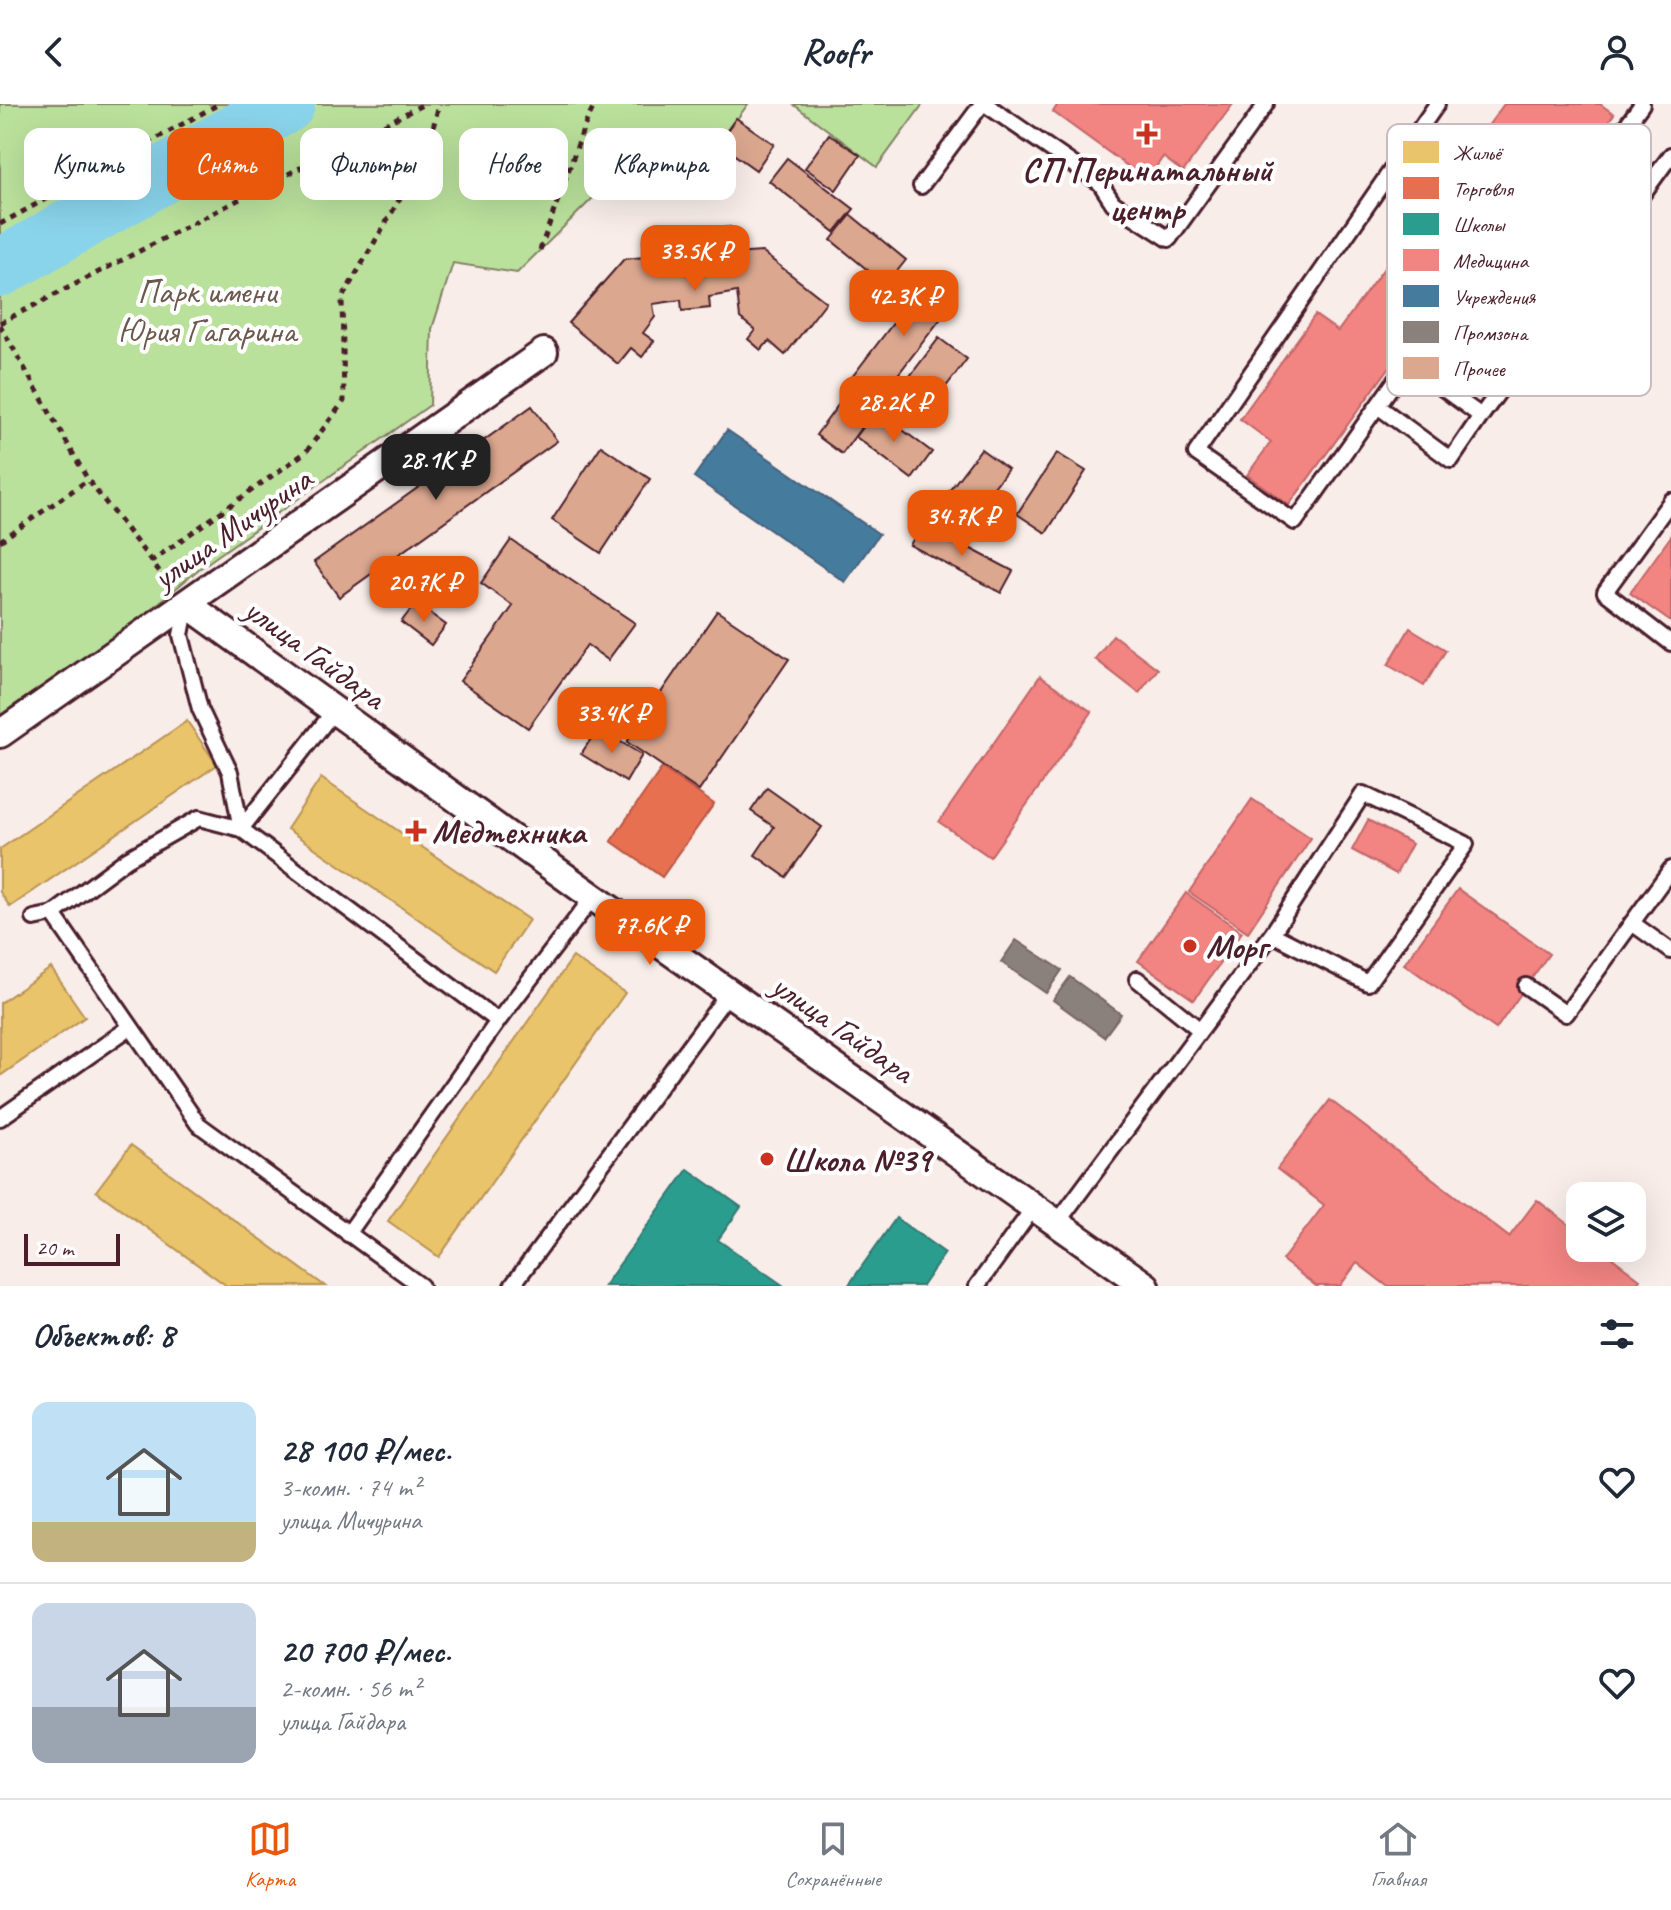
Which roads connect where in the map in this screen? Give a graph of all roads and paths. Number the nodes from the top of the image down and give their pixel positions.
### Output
1 (219, 104) edge
2 (424, 104) edge
3 (439, 104) edge
4 (595, 104) edge
5 (984, 104) edge
6 (1266, 104) edge
7 (1437, 104) edge
8 (1642, 104) edge
9 (1423, 124) edge
10 (1627, 124) edge
11 (1671, 155) edge
12 (1387, 176) edge
13 (1651, 181) edge
14 (921, 186) dead end
15 (0, 224) edge
16 (540, 250) dead end
17 (0, 324) edge
18 (544, 352) dead end
19 (1387, 395) edge
20 (1453, 396) edge
21 (1495, 396) edge
22 (1379, 407) junction
23 (1481, 416) junction
24 (88, 480) junction
25 (1671, 501) edge
26 (0, 541) edge
27 (150, 562) junction
28 (187, 604) junction
29 (1671, 643) edge
30 (334, 711) junction
31 (0, 734) edge
32 (241, 829) junction
33 (1671, 869) edge
34 (593, 897) junction
35 (53, 914) junction
36 (34, 918) dead end
37 (1632, 923) junction
38 (1272, 934) junction
39 (1671, 951) edge
40 (1137, 979) dead end
41 (1526, 986) dead end
42 (730, 991) junction
43 (498, 1021) junction
44 (129, 1028) junction
45 (1200, 1030) junction
46 (0, 1118) edge
47 (1034, 1207) junction
48 (1057, 1223) junction
49 (348, 1234) junction
50 (421, 1286) edge
51 (512, 1286) edge
52 (977, 1286) edge
53 (1146, 1286) edge

1 - 15 path
2 - 17 path
3 - 27 path
4 - 16 path
5 - 6 lane
5 - 14 lane
7 - 9 lane
8 - 10 lane
11 - 13 lane
12 - 22 lane
17 - 24 path
18 - 28 street, улица Мичурина
19 - 22 lane
20 - 23 lane
21 - 23 lane
22 - 23 lane
24 - 26 path
24 - 27 path
25 - 29 lane
27 - 28 path
28 - 30 street, улица Гайдара
28 - 31 street, улица Мичурина
28 - 32 lane
30 - 32 lane
30 - 34 street, улица Гайдара
32 - 35 lane
32 - 43 lane
33 - 37 lane
34 - 42 street, улица Гайдара
34 - 43 lane
35 - 36 lane
35 - 44 lane
37 - 39 lane
37 - 41 lane
38 - 38 lane
38 - 45 lane
40 - 45 lane
42 - 47 street, улица Гайдара
42 - 51 lane
43 - 49 lane
44 - 46 lane
44 - 49 lane
45 - 48 lane
47 - 48 street, улица Гайдара
47 - 52 lane
48 - 53 street, улица Гайдара
49 - 50 lane

